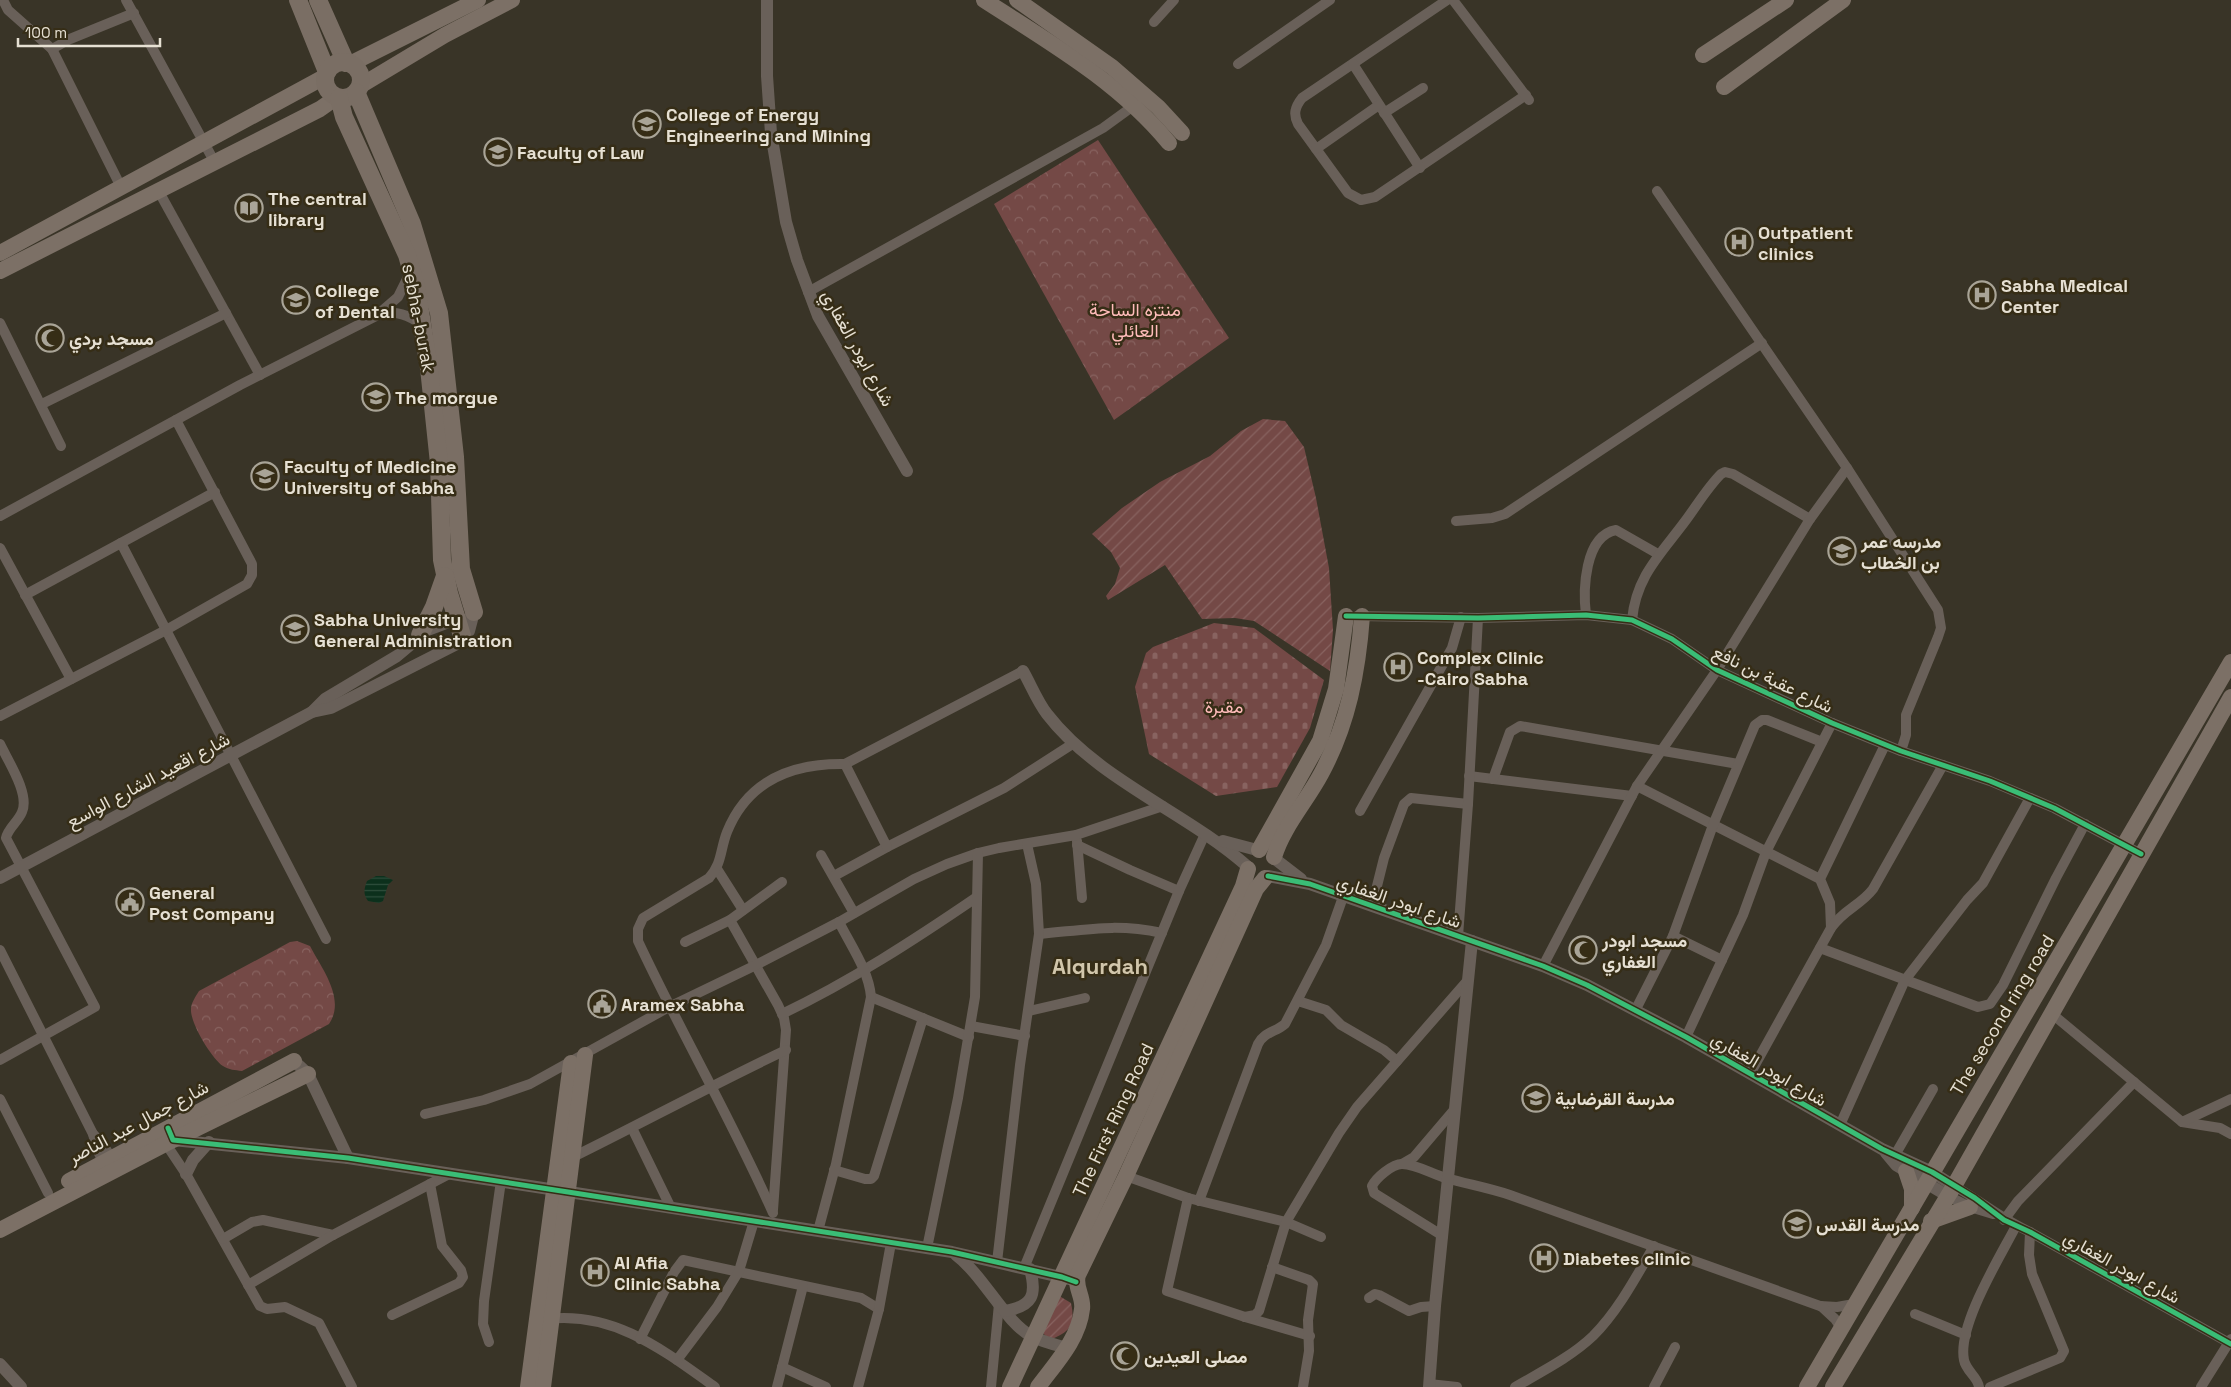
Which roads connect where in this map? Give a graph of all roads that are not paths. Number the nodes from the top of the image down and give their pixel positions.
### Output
1 (3, 0) edge
2 (126, 0) edge
3 (298, 0) edge
4 (318, 0) edge
5 (478, 0) edge
6 (512, 0) edge
7 (767, 0) edge
8 (984, 0) edge
9 (1017, 0) edge
10 (1174, 0) edge
11 (1330, 0) edge
12 (1447, 0) edge
13 (1453, 0) edge
14 (1786, 0) edge
15 (1843, 0) edge
16 (134, 13) junction
17 (1154, 22) dead end
18 (52, 49) junction
19 (1703, 55) dead end
20 (348, 63) junction
21 (1238, 64) dead end
22 (1353, 64) junction
23 (327, 74) junction
24 (1724, 87) dead end
25 (1423, 88) dead end
26 (358, 89) junction
27 (338, 98) junction
28 (1139, 100) junction
29 (1382, 109) junction
30 (1182, 134) dead end
31 (205, 143) junction
32 (1169, 144) dead end
33 (1316, 149) junction
34 (214, 161) junction
35 (1420, 168) junction
36 (122, 189) junction
37 (158, 190) junction
38 (1657, 191) dead end
39 (0, 254) edge
40 (0, 271) edge
41 (411, 271) junction
42 (808, 292) junction
43 (226, 313) junction
44 (376, 316) junction
45 (0, 323) edge
46 (422, 325) junction
47 (1762, 344) junction
48 (260, 375) junction
49 (42, 404) junction
50 (176, 420) junction
51 (62, 446) dead end
52 (1847, 468) junction
53 (907, 471) dead end
54 (215, 492) junction
55 (0, 516) edge
56 (1810, 519) junction
57 (1456, 521) dead end
58 (121, 543) junction
59 (0, 548) edge
60 (1658, 554) junction
61 (445, 575) junction
62 (25, 595) junction
63 (1354, 616) junction
64 (1586, 616) junction
65 (1461, 617) junction
66 (468, 618) junction
67 (1478, 618) junction
68 (1632, 620) junction
69 (166, 630) junction
70 (420, 636) junction
71 (463, 639) joint
72 (2231, 662) edge
73 (1717, 670) junction
74 (1023, 671) joint
75 (71, 679) junction
76 (2231, 697) edge
77 (312, 712) junction
78 (0, 716) edge
79 (1832, 723) junction
80 (1822, 742) junction
81 (1074, 743) junction
82 (0, 744) edge
83 (1885, 745) junction
84 (1662, 751) junction
85 (1901, 752) junction
86 (231, 756) junction
87 (845, 764) junction
88 (1738, 764) junction
89 (1943, 766) junction
90 (1470, 776) junction
91 (1493, 779) junction
92 (1637, 786) junction
93 (1632, 796) junction
94 (2030, 798) junction
95 (1468, 804) junction
96 (1163, 806) junction
97 (1360, 811) dead end
98 (1713, 824) junction
99 (2086, 824) junction
100 (1208, 836) junction
101 (1077, 840) junction
102 (1027, 844) junction
103 (2125, 845) junction
104 (887, 847) junction
105 (1258, 850) junction
106 (1766, 852) junction
107 (978, 853) junction
108 (821, 854) dead end
109 (2141, 854) junction
110 (1274, 858) junction
111 (20, 867) junction
112 (1248, 867) junction
113 (717, 869) junction
114 (834, 876) junction
115 (1266, 877) junction
116 (0, 878) edge
117 (1820, 879) junction
118 (782, 882) dead end
119 (1310, 884) junction
120 (1179, 891) junction
121 (977, 897) junction
122 (1344, 897) junction
123 (1082, 898) dead end
124 (1372, 906) junction
125 (744, 910) junction
126 (854, 913) junction
127 (730, 920) junction
128 (839, 922) junction
129 (1831, 928) junction
130 (1039, 934) junction
131 (1162, 934) junction
132 (1458, 936) junction
133 (1673, 936) junction
134 (326, 939) dead end
135 (1472, 941) junction
136 (684, 942) dead end
137 (1820, 948) junction
138 (0, 950) edge
139 (1722, 960) junction
140 (756, 965) junction
141 (1543, 966) junction
142 (864, 970) junction
143 (1468, 980) junction
144 (1906, 980) junction
145 (871, 997) junction
146 (1085, 998) dead end
147 (1298, 1001) junction
148 (669, 1008) junction
149 (1636, 1009) junction
150 (1030, 1011) junction
151 (2051, 1013) junction
152 (782, 1014) junction
153 (923, 1018) junction
154 (971, 1026) junction
155 (42, 1036) junction
156 (1025, 1036) junction
157 (970, 1037) junction
158 (1686, 1037) junction
159 (786, 1050) junction
160 (578, 1059) junction
161 (0, 1060) edge
162 (294, 1061) joint
163 (1397, 1061) junction
164 (308, 1074) junction
165 (1750, 1074) junction
166 (2134, 1082) junction
167 (712, 1085) junction
168 (1933, 1090) dead end
169 (2231, 1098) edge
170 (0, 1099) edge
171 (1454, 1110) junction
172 (425, 1114) dead end
173 (2182, 1122) junction
174 (1840, 1125) junction
175 (632, 1128) junction
176 (2231, 1134) edge
177 (169, 1137) junction
178 (209, 1142) junction
179 (1882, 1150) junction
180 (1895, 1155) junction
181 (573, 1157) junction
182 (348, 1158) junction
183 (1402, 1164) junction
184 (110, 1166) junction
185 (834, 1170) junction
186 (1906, 1171) junction
187 (186, 1174) junction
188 (449, 1174) junction
189 (1126, 1176) junction
190 (1448, 1178) junction
191 (1929, 1178) junction
192 (501, 1181) junction
193 (430, 1184) junction
194 (562, 1191) junction
195 (1951, 1191) junction
196 (48, 1193) junction
197 (1188, 1198) junction
198 (1199, 1201) junction
199 (1970, 1207) junction
200 (672, 1208) junction
201 (1912, 1208) junction
202 (2000, 1217) junction
203 (0, 1218) edge
204 (773, 1218) junction
205 (754, 1221) junction
206 (1931, 1221) junction
207 (1286, 1222) junction
208 (2016, 1226) junction
209 (0, 1230) edge
210 (818, 1231) junction
211 (2030, 1232) junction
212 (333, 1236) junction
213 (1443, 1236) junction
214 (1320, 1237) dead end
215 (222, 1239) junction
216 (890, 1243) junction
217 (1654, 1246) junction
218 (927, 1248) junction
219 (952, 1252) junction
220 (997, 1262) junction
221 (1272, 1267) junction
222 (1027, 1268) junction
223 (739, 1271) junction
224 (1069, 1279) junction
225 (248, 1285) junction
226 (803, 1286) junction
227 (1369, 1298) dead end
228 (1854, 1304) junction
229 (1435, 1306) junction
230 (1820, 1306) junction
231 (1002, 1307) junction
232 (878, 1308) junction
233 (1916, 1314) dead end
234 (392, 1315) dead end
235 (1245, 1317) junction
236 (544, 1319) junction
237 (1841, 1328) junction
238 (1966, 1335) junction
239 (1310, 1336) junction
240 (1033, 1337) junction
241 (640, 1339) junction
242 (489, 1342) dead end
243 (2230, 1342) edge
244 (1675, 1347) dead end
245 (1067, 1348) junction
246 (677, 1360) junction
247 (0, 1364) edge
248 (782, 1367) junction
249 (1429, 1385) edge
250 (21, 1387) edge
251 (352, 1387) edge
252 (528, 1387) edge
253 (543, 1387) edge
254 (715, 1387) edge
255 (778, 1387) edge
256 (826, 1387) edge
257 (858, 1387) edge
258 (991, 1387) edge
259 (1010, 1387) edge
260 (1038, 1387) edge
261 (1303, 1387) edge
262 (1457, 1387) edge
263 (1515, 1387) edge
264 (1654, 1387) edge
265 (1807, 1387) edge
266 (1833, 1387) edge
267 (1978, 1387) edge
268 (1990, 1387) edge
269 (2201, 1387) edge

1 - 18 street
2 - 16 street
3 - 23 highway
4 - 20 highway
5 - 20 main road
6 - 26 main road
7 - 42 street, شارع ابودر الغفاري
8 - 28 main road
9 - 28 main road
10 - 17 street
11 - 21 street
12 - 22 street
13 - 35 street
14 - 19 main road
15 - 24 main road
16 - 18 street
16 - 31 street
18 - 36 street
20 - 23 highway
20 - 26 highway
22 - 29 street
22 - 33 street
23 - 27 highway
23 - 31 main road
25 - 29 street
26 - 27 highway
26 - 66 highway, sebha-burak
27 - 34 main road
27 - 41 highway, sebha-burak
28 - 30 main road
28 - 32 main road
28 - 42 street
29 - 33 street
29 - 35 street
31 - 34 street
31 - 36 main road
33 - 35 street
34 - 37 main road
36 - 39 main road
37 - 40 main road
37 - 43 street
38 - 47 street
41 - 44 street
41 - 46 highway, sebha-burak
42 - 53 street, شارع ابودر الغفاري
43 - 48 street
43 - 49 street
44 - 46 street
44 - 48 street
45 - 49 street
46 - 61 highway, sebha-burak
47 - 52 street
47 - 57 street
48 - 50 street
49 - 51 street
50 - 54 street
50 - 55 street
52 - 56 street
52 - 85 street
54 - 58 street
54 - 69 street
56 - 60 street
56 - 73 street
58 - 62 street
58 - 69 street
59 - 62 street
60 - 64 street
60 - 68 street
61 - 66 highway, sebha-burak
61 - 70 highway
62 - 75 street
63 - 65 street, شارع عقبة بن نافع
63 - 105 main road
63 - 110 main road
64 - 67 street, شارع عقبة بن نافع
64 - 68 street, شارع عقبة بن نافع
65 - 67 street, شارع عقبة بن نافع
65 - 97 street
66 - 70 street, شارع اقعيد الشارع الواسع
66 - 71 highway, sebha-burak
67 - 90 street
68 - 73 street, شارع عقبة بن نافع
69 - 75 street
69 - 86 street
70 - 77 street, شارع اقعيد الشارع الواسع
71 - 77 street, شارع اقعيد الشارع الواسع
72 - 103 main road, The second ring road
73 - 79 street, شارع عقبة بن نافع
73 - 84 street
74 - 81 street
74 - 87 street
75 - 78 street
76 - 109 main road
77 - 86 street, شارع اقعيد الشارع الواسع
79 - 80 street
79 - 83 street, شارع عقبة بن نافع
80 - 88 street
80 - 106 street
81 - 96 street
81 - 104 street
82 - 111 street
83 - 85 street, شارع عقبة بن نافع
83 - 117 street
84 - 88 street
84 - 91 street
84 - 92 street
85 - 89 street, شارع عقبة بن نافع
86 - 111 street, شارع اقعيد الشارع الواسع
86 - 134 street
87 - 104 street
87 - 113 street
88 - 98 street
89 - 94 street, شارع عقبة بن نافع
89 - 129 street
90 - 91 street
90 - 95 street
91 - 93 street
92 - 93 street
92 - 98 street
93 - 141 street
94 - 99 street, شارع عقبة بن نافع
94 - 144 street
95 - 124 street
95 - 132 street
96 - 100 street
96 - 101 street
98 - 106 street
98 - 133 street
99 - 103 street, شارع عقبة بن نافع
99 - 144 street
100 - 105 street
100 - 112 street
100 - 120 street
101 - 102 street
101 - 120 street
101 - 123 street
102 - 107 street
102 - 130 street
103 - 109 street, شارع عقبة بن نافع
103 - 191 main road, The second ring road
104 - 114 street
105 - 110 main road
105 - 112 main road
106 - 117 street
106 - 139 street
107 - 121 street
107 - 126 street
108 - 114 street
109 - 151 main road
110 - 115 main road
110 - 119 street, شارع ابودر الغفاري
111 - 116 street, شارع اقعيد الشارع الواسع
111 - 155 street
112 - 115 main road
112 - 224 main road, The First Ring Road
113 - 125 street
113 - 148 street
114 - 126 street
115 - 119 street, شارع ابودر الغفاري
115 - 189 main road, The First Ring Road
117 - 129 street
118 - 125 street
119 - 122 street, شارع ابودر الغفاري
120 - 131 street
121 - 142 street
121 - 154 street
122 - 124 street, شارع ابودر الغفاري
122 - 147 street
124 - 132 street, شارع ابودر الغفاري
125 - 127 street
126 - 128 street
127 - 136 street
127 - 140 street
128 - 140 street
128 - 142 street
129 - 137 street
130 - 131 street
130 - 150 street
131 - 222 street
132 - 135 street, شارع ابودر الغفاري
133 - 139 street
133 - 149 street
135 - 141 street, شارع ابودر الغفاري
135 - 143 street
137 - 144 street
137 - 165 street
138 - 155 street
139 - 158 street
140 - 148 street
140 - 152 street
141 - 149 street, شارع ابودر الغفاري
142 - 145 street
142 - 152 street
143 - 163 street
143 - 171 street
144 - 174 street
145 - 153 street
145 - 185 street
146 - 150 street
147 - 163 street
147 - 198 street
148 - 160 street
148 - 167 street
149 - 158 street, شارع ابودر الغفاري
150 - 156 street
151 - 166 street
151 - 195 main road
152 - 159 street
153 - 157 street
153 - 185 street
154 - 156 street
154 - 157 street
155 - 161 street
155 - 184 street
156 - 220 street
157 - 218 street
158 - 165 street, شارع ابودر الغفاري
159 - 167 street
159 - 204 street
160 - 172 street
160 - 181 main road
160 - 194 main road
162 - 164 street
162 - 177 main road, شارع جمال عبد الناصر
163 - 207 street
164 - 177 main road
164 - 182 street
165 - 174 street, شارع ابودر الغفاري
166 - 173 street
166 - 202 street
167 - 175 street
167 - 204 street
168 - 180 street
169 - 173 street
170 - 196 street
171 - 183 street
171 - 190 street
173 - 176 street
174 - 179 street, شارع ابودر الغفاري
175 - 181 street
175 - 200 street
177 - 178 street
177 - 184 main road
177 - 187 street
178 - 182 street
178 - 187 street
179 - 180 street, شارع ابودر الغفاري
179 - 186 street, شارع ابودر الغفاري
180 - 191 street, شارع ابودر الغفاري
181 - 194 main road
182 - 188 street
183 - 190 street
183 - 213 street
184 - 196 main road, شارع جمال عبد الناصر
184 - 209 main road
185 - 210 street
186 - 191 street, شارع ابودر الغفاري
186 - 201 main road
187 - 215 street
188 - 192 street
188 - 193 street
189 - 197 street
189 - 224 main road, The First Ring Road
190 - 213 street
190 - 217 street
191 - 195 street, شارع ابودر الغفاري
191 - 201 main road, The second ring road
192 - 194 street
192 - 242 street
193 - 212 street
193 - 234 street
194 - 200 street
194 - 236 main road
195 - 199 street, شارع ابودر الغفاري
195 - 202 street, شارع ابودر الغفاري
195 - 206 main road
196 - 203 main road, شارع جمال عبد الناصر
197 - 198 street
197 - 235 street
198 - 207 street
199 - 202 street, شارع ابودر الغفاري
199 - 206 main road
200 - 205 street
201 - 228 main road, The second ring road
202 - 208 street, شارع ابودر الغفاري
204 - 205 street
204 - 210 street
205 - 223 street
206 - 266 main road
207 - 214 street
207 - 221 street
208 - 211 street, شارع ابودر الغفاري
208 - 238 street
210 - 216 street
211 - 243 street, شارع ابودر الغفاري
211 - 268 street
212 - 215 street
212 - 225 street
213 - 229 street
215 - 225 street
216 - 218 street
216 - 232 street
217 - 230 street
217 - 263 street
218 - 219 street
219 - 220 street
219 - 231 street
220 - 222 street
221 - 235 street
221 - 239 street
222 - 224 street
222 - 231 street
223 - 226 street
223 - 241 street
223 - 246 street
224 - 240 main road, The First Ring Road
224 - 245 main road
225 - 251 street
226 - 232 street
226 - 248 street
227 - 229 street
228 - 230 street
228 - 237 main road, The second ring road
229 - 249 street
230 - 237 street
231 - 240 street
231 - 258 street
232 - 257 street
233 - 238 street
235 - 239 street
236 - 241 street
236 - 252 main road
236 - 253 main road
237 - 265 main road, The second ring road
238 - 267 street
239 - 261 street
240 - 245 street
240 - 259 main road, The First Ring Road
241 - 246 street
243 - 269 street
244 - 264 street
245 - 260 main road
246 - 254 street
247 - 250 street
248 - 255 street
248 - 256 street
249 - 262 street

